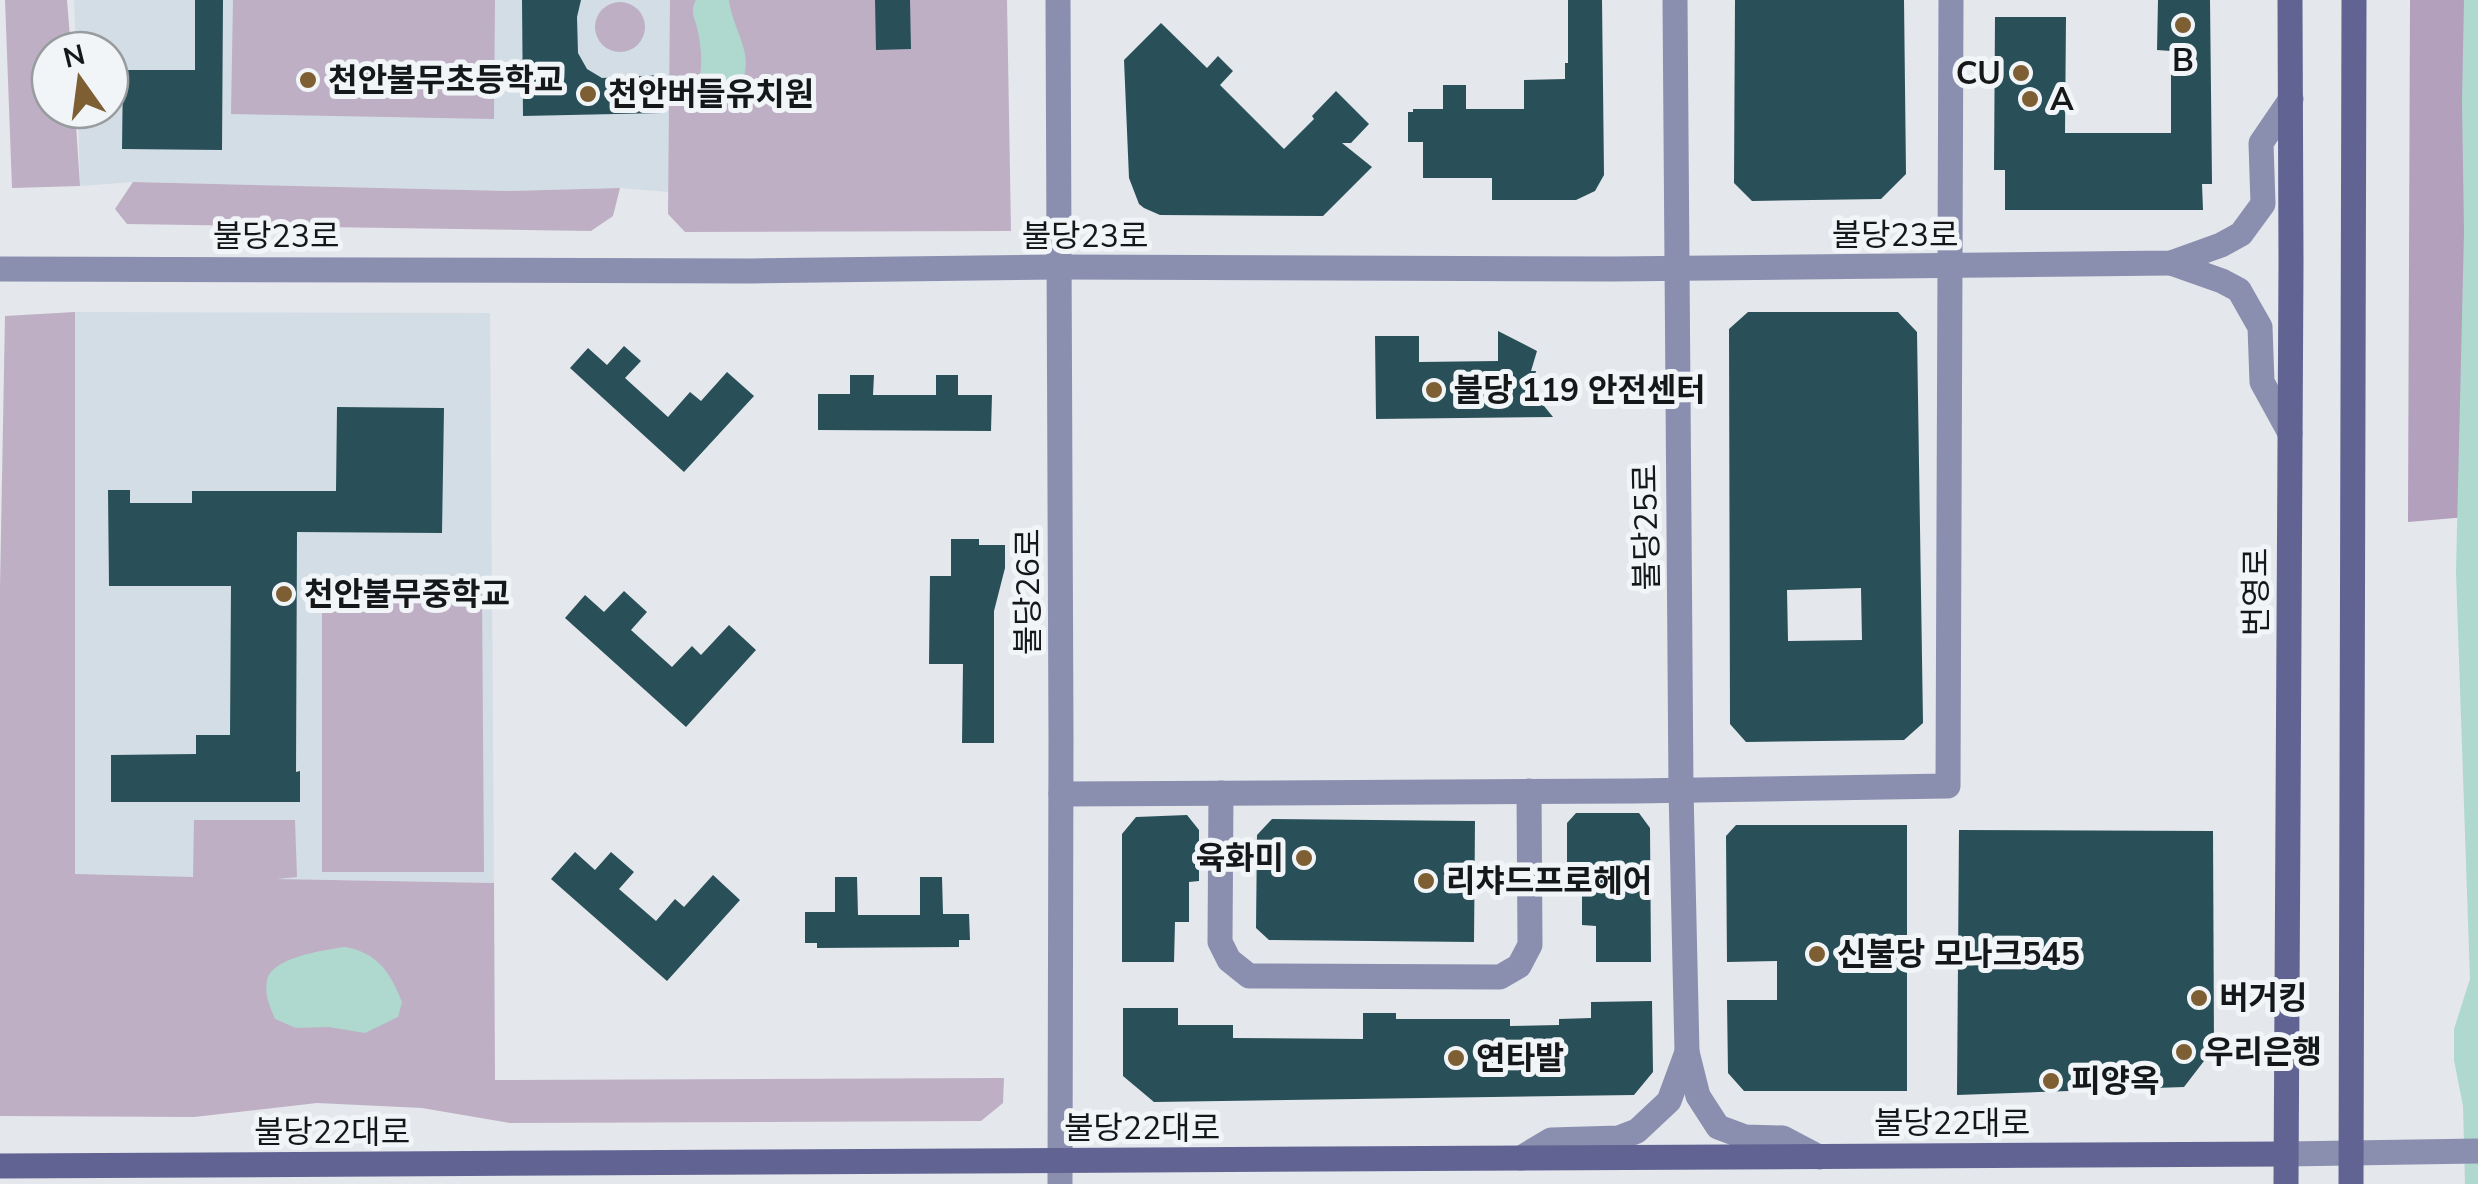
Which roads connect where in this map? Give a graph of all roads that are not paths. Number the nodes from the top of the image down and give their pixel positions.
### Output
1 (1058, 0) edge
2 (1675, 0) edge
3 (1951, 0) edge
4 (2290, 0) edge
5 (2354, 0) edge
6 (2290, 99) junction
7 (2171, 263) junction
8 (1058, 267) junction
9 (1952, 267) junction
10 (1676, 269) junction
11 (0, 270) edge
12 (2290, 433) junction
13 (1681, 790) junction
14 (1530, 791) junction
15 (1221, 793) junction
16 (1061, 794) junction
17 (1687, 1052) junction
18 (2478, 1151) edge
19 (2351, 1152) junction
20 (2285, 1154) junction
21 (1819, 1157) junction
22 (1521, 1158) junction
23 (0, 1166) edge
24 (1060, 1172) edge
25 (2286, 1184) edge
26 (2350, 1184) edge

1 - 8 street, 불당26로
2 - 10 street, 불당25로
3 - 9 street
4 - 6 main road, 번영로
5 - 19 main road
6 - 7 street
6 - 12 main road, 번영로
7 - 9 street, 불당23로
7 - 12 street
8 - 10 street, 불당23로
8 - 11 street, 불당23로
8 - 16 street, 불당26로
9 - 10 street, 불당23로
9 - 13 street
10 - 13 street, 불당25로
12 - 20 main road, 번영로
13 - 14 street
13 - 17 street, 불당25로
14 - 15 street
14 - 15 street
15 - 16 street
16 - 24 street, 불당26로
17 - 21 street
17 - 22 street
18 - 19 street
19 - 20 street
19 - 26 main road
20 - 21 main road, 불당22대로
20 - 25 main road, 번영로
21 - 22 main road, 불당22대로
22 - 24 main road, 불당22대로
23 - 24 main road, 불당22대로

